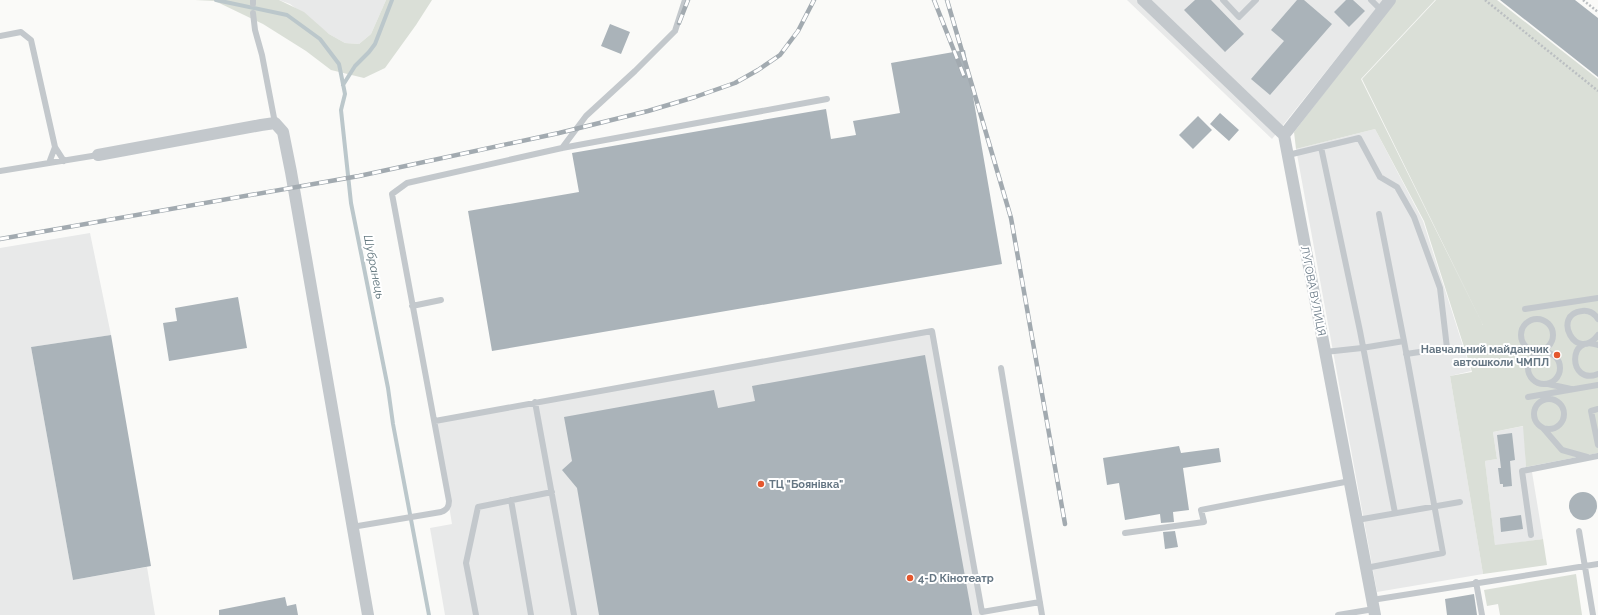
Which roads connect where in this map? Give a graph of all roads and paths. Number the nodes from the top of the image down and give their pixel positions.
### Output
1 (685, 0) edge
2 (1143, 0) edge
3 (1223, 0) edge
4 (1256, 0) edge
5 (1371, 0) edge
6 (1390, 0) edge
7 (1484, 0) edge
8 (1583, 0) edge
9 (1382, 11) junction
10 (1598, 12) edge
11 (253, 13) dead end
12 (0, 36) edge
13 (1598, 91) edge
14 (827, 99) dead end
15 (276, 123) junction
16 (1284, 135) junction
17 (55, 147) junction
18 (1321, 147) junction
19 (562, 148) junction
20 (1288, 154) junction
21 (98, 155) joint
22 (64, 161) junction
23 (49, 163) junction
24 (0, 171) edge
25 (1379, 214) dead end
26 (1598, 298) edge
27 (442, 300) dead end
28 (412, 306) junction
29 (1525, 309) dead end
30 (1598, 319) edge
31 (1598, 335) edge
32 (1404, 340) junction
33 (1587, 343) junction
34 (1598, 345) edge
35 (1362, 348) junction
36 (1325, 352) junction
37 (1541, 352) junction
38 (1406, 354) junction
39 (1001, 368) dead end
40 (1597, 375) edge
41 (1548, 384) junction
42 (1598, 386) edge
43 (1574, 390) junction
44 (1528, 397) dead end
45 (535, 402) junction
46 (1598, 409) edge
47 (435, 421) junction
48 (1543, 428) junction
49 (1598, 445) edge
50 (1598, 456) edge
51 (1588, 458) junction
52 (1350, 481) junction
53 (552, 492) junction
54 (511, 500) junction
55 (1460, 502) dead end
56 (1435, 506) junction
57 (1395, 513) junction
58 (1357, 520) junction
59 (352, 527) junction
60 (1579, 531) dead end
61 (1125, 533) dead end
62 (1531, 535) dead end
63 (1598, 564) edge
64 (1585, 566) junction
65 (1366, 568) junction
66 (1476, 582) junction
67 (1040, 602) junction
68 (1374, 608) edge
69 (368, 615) edge
70 (476, 615) edge
71 (531, 615) edge
72 (574, 615) edge
73 (1042, 615) edge
74 (1338, 615) edge
75 (1482, 615) edge
76 (1593, 615) edge

1 - 19 lane
2 - 16 street
3 - 4 lane
5 - 9 lane
6 - 9 street
7 - 13 path
8 - 10 path
9 - 16 street
11 - 15 lane
12 - 17 lane
14 - 19 lane
15 - 21 street
15 - 59 street
16 - 20 street, ЛУГОВА ВУЛИЦЯ
17 - 22 lane
17 - 23 lane
18 - 20 lane
18 - 35 lane
18 - 38 lane
19 - 28 lane
20 - 36 street, ЛУГОВА ВУЛИЦЯ
21 - 22 lane
22 - 23 lane
23 - 24 lane
25 - 32 lane
26 - 29 lane
27 - 28 lane
28 - 47 lane
30 - 33 lane
31 - 33 lane
32 - 35 lane
32 - 38 lane
33 - 34 lane
33 - 40 lane
35 - 36 lane
35 - 57 lane
36 - 52 street, ЛУГОВА ВУЛИЦЯ
37 - 37 lane
37 - 41 lane
37 - 41 lane
38 - 56 lane
39 - 67 lane
41 - 43 lane
42 - 43 lane
43 - 44 lane
45 - 47 lane
45 - 53 lane
45 - 67 lane
46 - 49 lane
47 - 59 lane
48 - 48 lane
48 - 51 lane
50 - 51 lane
51 - 62 lane
52 - 58 street, ЛУГОВА ВУЛИЦЯ
52 - 61 lane
53 - 54 lane
53 - 72 lane
54 - 70 lane
54 - 71 lane
55 - 56 lane
56 - 57 lane
56 - 65 lane
57 - 58 lane
58 - 65 street, ЛУГОВА ВУЛИЦЯ
59 - 69 street
60 - 64 lane
63 - 64 lane
64 - 66 lane
64 - 76 lane
65 - 68 street, ЛУГОВА ВУЛИЦЯ
66 - 68 lane
66 - 75 lane
67 - 73 lane
68 - 74 lane

